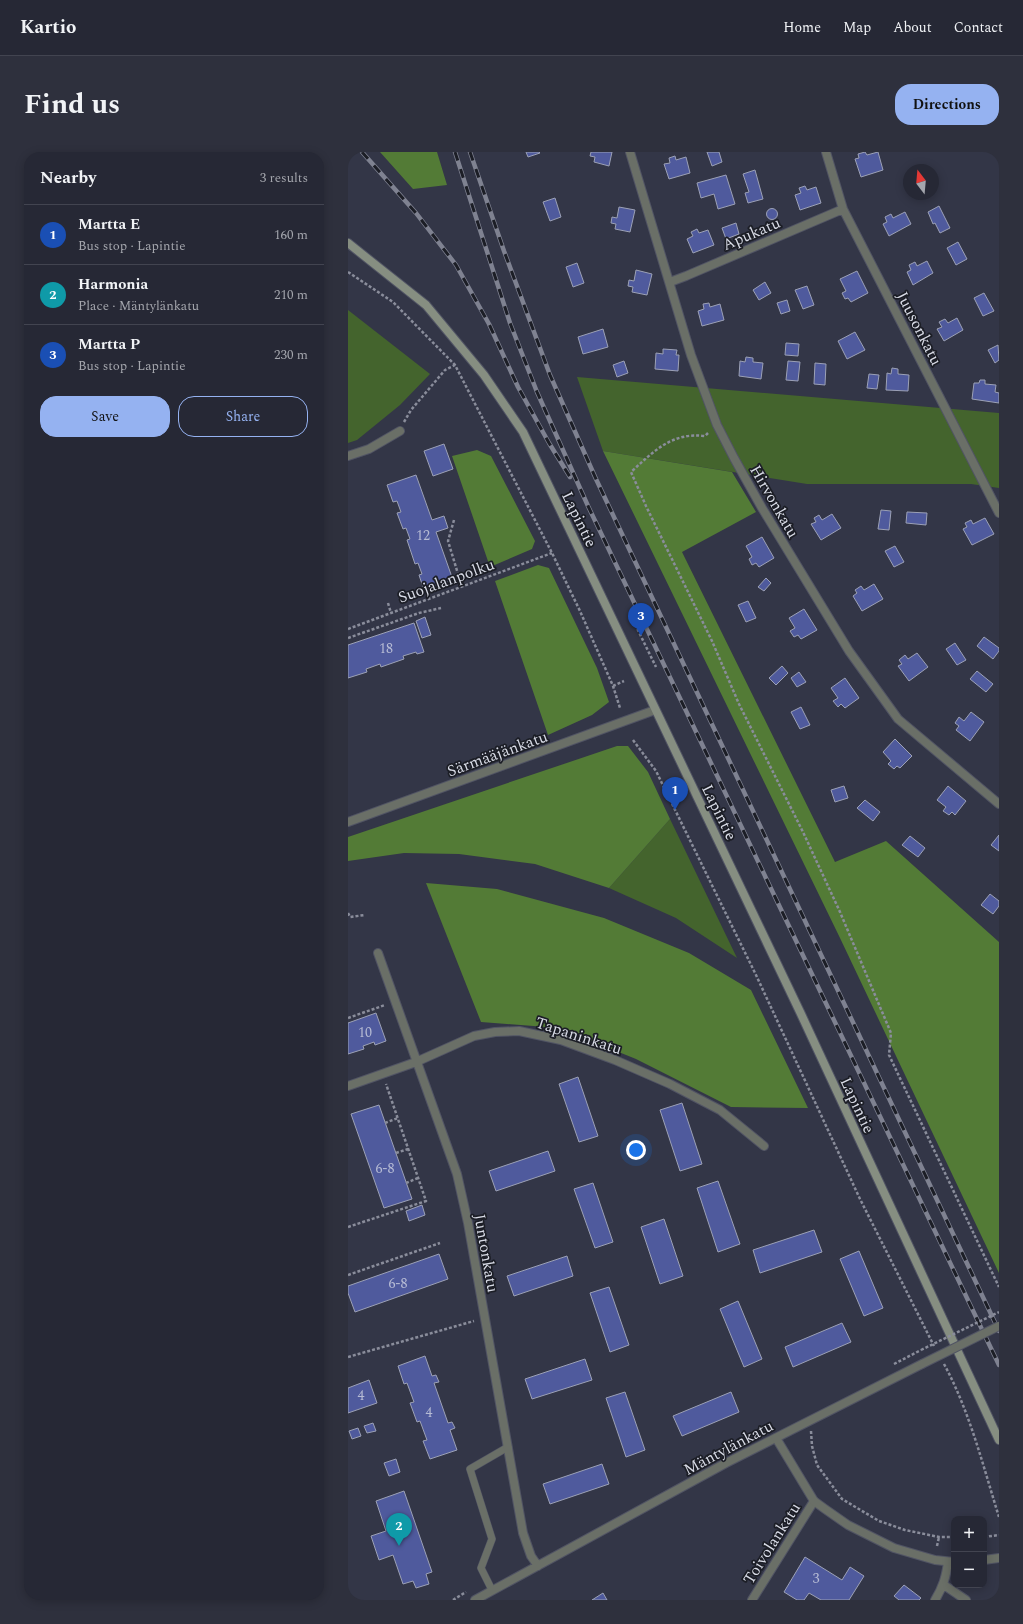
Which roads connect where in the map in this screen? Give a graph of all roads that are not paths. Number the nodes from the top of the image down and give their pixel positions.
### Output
1 (630, 152) edge
2 (826, 152) edge
3 (843, 209) junction
4 (348, 243) edge
5 (670, 282) junction
6 (400, 431) road end
7 (348, 456) edge
8 (999, 513) edge
9 (655, 710) junction
10 (999, 804) edge
11 (348, 822) edge
12 (378, 953) dead end
13 (416, 1062) junction
14 (348, 1086) edge
15 (764, 1146) dead end
16 (999, 1326) edge
17 (776, 1438) junction
18 (999, 1440) edge
19 (508, 1447) junction
20 (814, 1501) junction
21 (999, 1558) edge
22 (987, 1560) edge
23 (951, 1562) edge
24 (538, 1566) junction
25 (944, 1585) junction
26 (492, 1590) junction
27 (475, 1600) edge
28 (752, 1600) edge
29 (935, 1600) edge
30 (966, 1600) edge

1 - 5 street, Hirvonkatu
2 - 3 street, Juusonkatu
3 - 5 street, Apukatu
3 - 8 street, Juusonkatu
4 - 9 main road, Lapintie
5 - 10 street, Hirvonkatu
6 - 7 street
9 - 11 street, Särmääjänkatu
9 - 18 main road, Lapintie
12 - 13 street, Juntonkatu
13 - 14 street, Tapaninkatu
13 - 15 street, Tapaninkatu
13 - 19 street, Juntonkatu
16 - 17 street, Mäntylänkatu, bridge
17 - 20 street
17 - 24 street, Mäntylänkatu
19 - 24 street, Juntonkatu
19 - 26 lane
20 - 23 street
20 - 28 street, Toivolankatu
21 - 22 street
23 - 25 street
24 - 26 street, Mäntylänkatu
25 - 29 street
25 - 30 street
26 - 27 street, Mäntylänkatu

